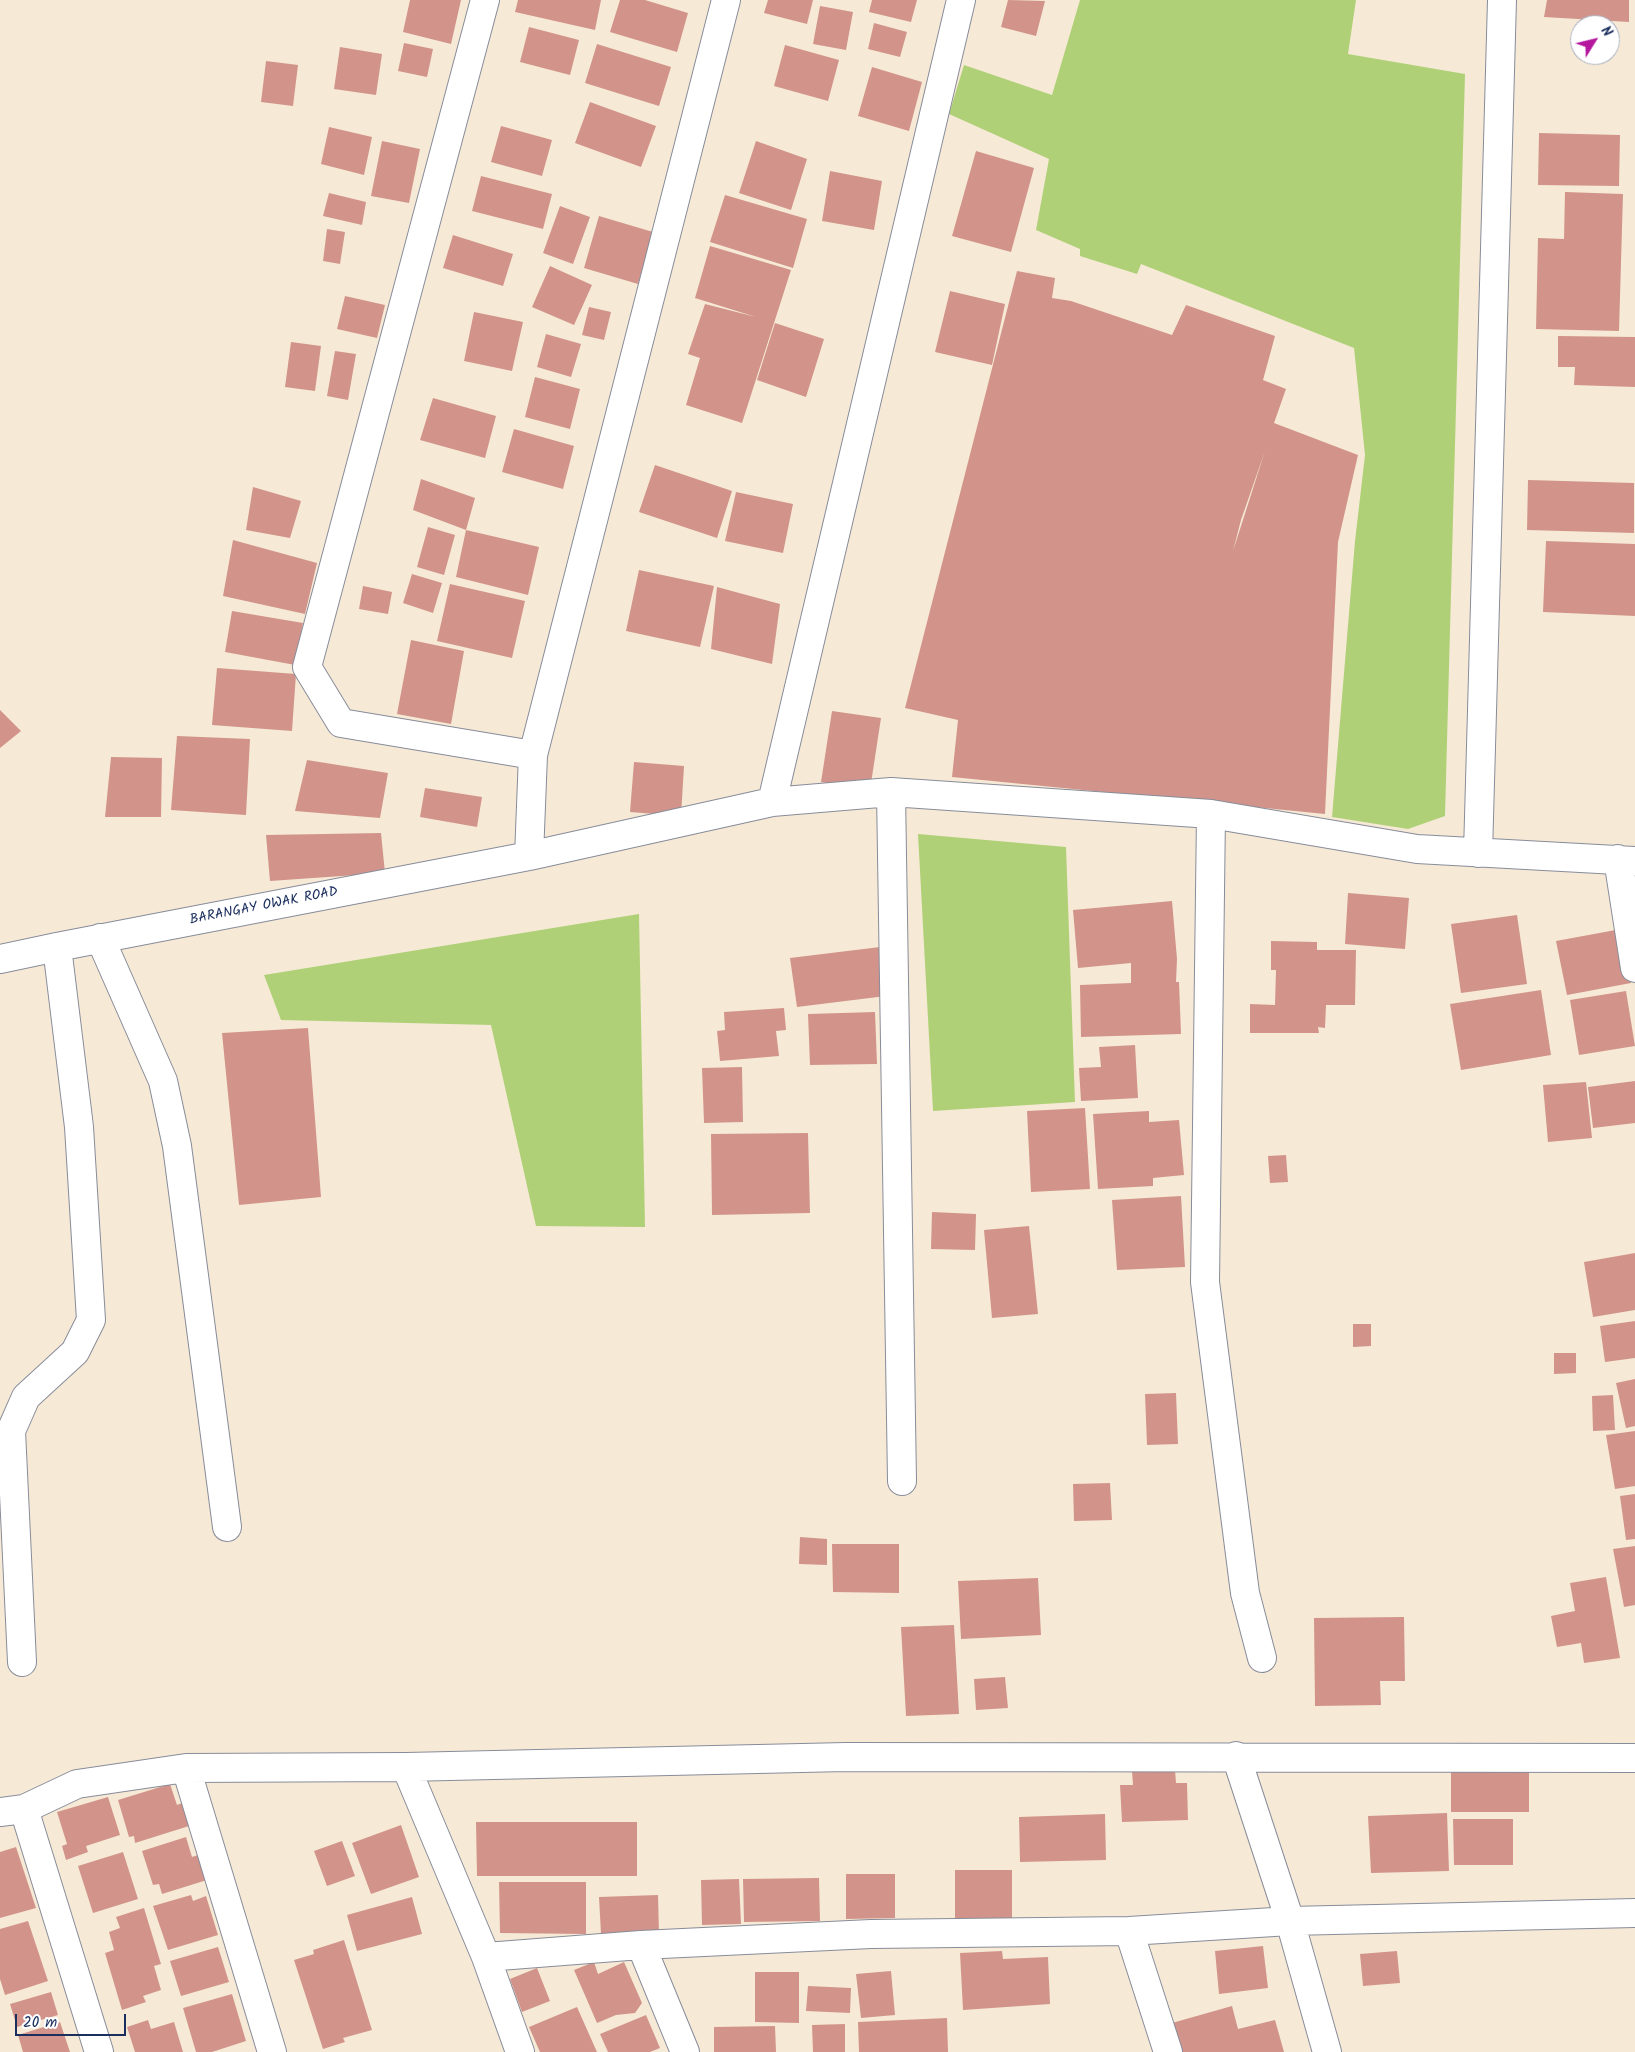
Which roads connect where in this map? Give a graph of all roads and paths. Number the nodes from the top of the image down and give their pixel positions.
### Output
1 (486, 0) edge
2 (726, 0) edge
3 (961, 0) edge
4 (1502, 0) edge
5 (533, 755) junction
6 (891, 792) junction
7 (772, 802) junction
8 (1211, 814) junction
9 (1478, 853) junction
10 (529, 856) junction
11 (1626, 860) edge
12 (100, 938) junction
13 (57, 947) junction
14 (0, 959) edge
15 (1635, 968) edge
16 (902, 1482) dead end
17 (227, 1527) dead end
18 (1262, 1658) dead end
19 (22, 1662) dead end
20 (1236, 1756) junction
21 (1635, 1758) edge
22 (186, 1768) junction
23 (406, 1768) junction
24 (12, 1810) edge
25 (1635, 1912) edge
26 (1290, 1921) junction
27 (1129, 1931) junction
28 (640, 1945) junction
29 (486, 1957) junction
30 (99, 2052) edge
31 (272, 2052) edge
32 (520, 2052) edge
33 (686, 2052) edge
34 (1168, 2052) edge
35 (1327, 2052) edge

1 - 5 street
2 - 5 street
3 - 7 street
4 - 9 street
5 - 10 street
6 - 7 street, BARANGAY OWAK ROAD
6 - 8 street, BARANGAY OWAK ROAD
6 - 16 street
7 - 10 street, BARANGAY OWAK ROAD
8 - 9 street, BARANGAY OWAK ROAD
8 - 18 street
9 - 11 street, BARANGAY OWAK ROAD
10 - 12 street, BARANGAY OWAK ROAD
11 - 15 street
12 - 13 street, BARANGAY OWAK ROAD
12 - 17 street
13 - 14 street, BARANGAY OWAK ROAD
13 - 19 street
20 - 21 street
20 - 23 street
20 - 26 street
22 - 23 street
22 - 24 street
22 - 31 street
23 - 29 street
24 - 30 street
25 - 26 street
26 - 27 street
26 - 35 street
27 - 28 street
27 - 34 street
28 - 29 street
28 - 33 street
29 - 32 street

